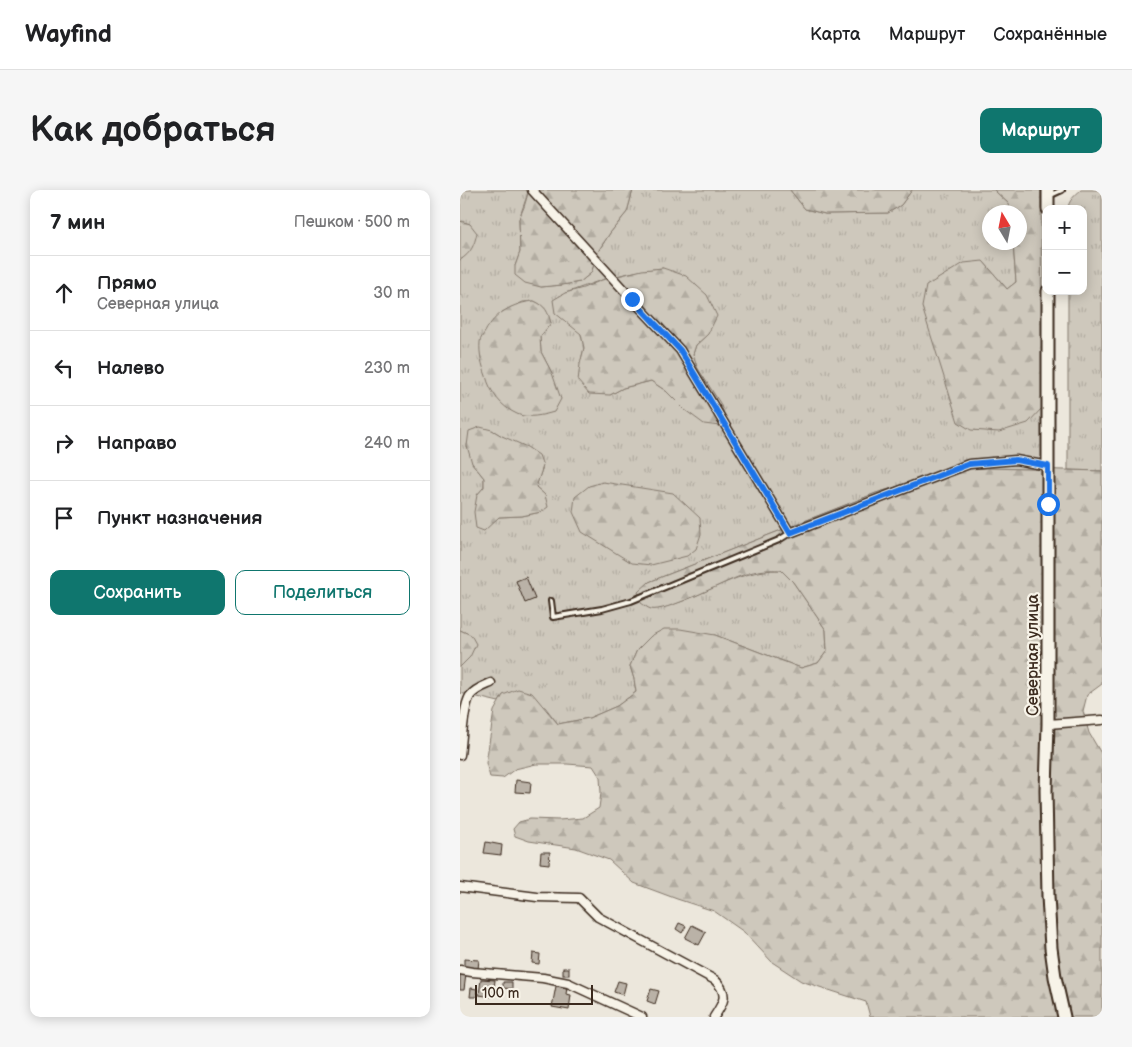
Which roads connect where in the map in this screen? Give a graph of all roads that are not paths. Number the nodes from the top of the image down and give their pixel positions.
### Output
1 (532, 190) edge
2 (1062, 190) edge
3 (1048, 193) edge
4 (1048, 295) edge
5 (1048, 466) junction
6 (790, 533) junction
7 (551, 602) dead end
8 (491, 683) dead end
9 (1102, 720) edge
10 (1048, 724) junction
11 (460, 755) edge
12 (460, 887) edge
13 (460, 970) edge
14 (642, 1017) edge
15 (714, 1017) edge
16 (1064, 1017) edge

1 - 6 street
2 - 3 lane
4 - 5 main road, Северная улица
5 - 6 street
5 - 10 main road, Северная улица
6 - 7 lane
8 - 11 street
9 - 10 street
10 - 16 main road, Северная улица
12 - 15 street
13 - 14 street

